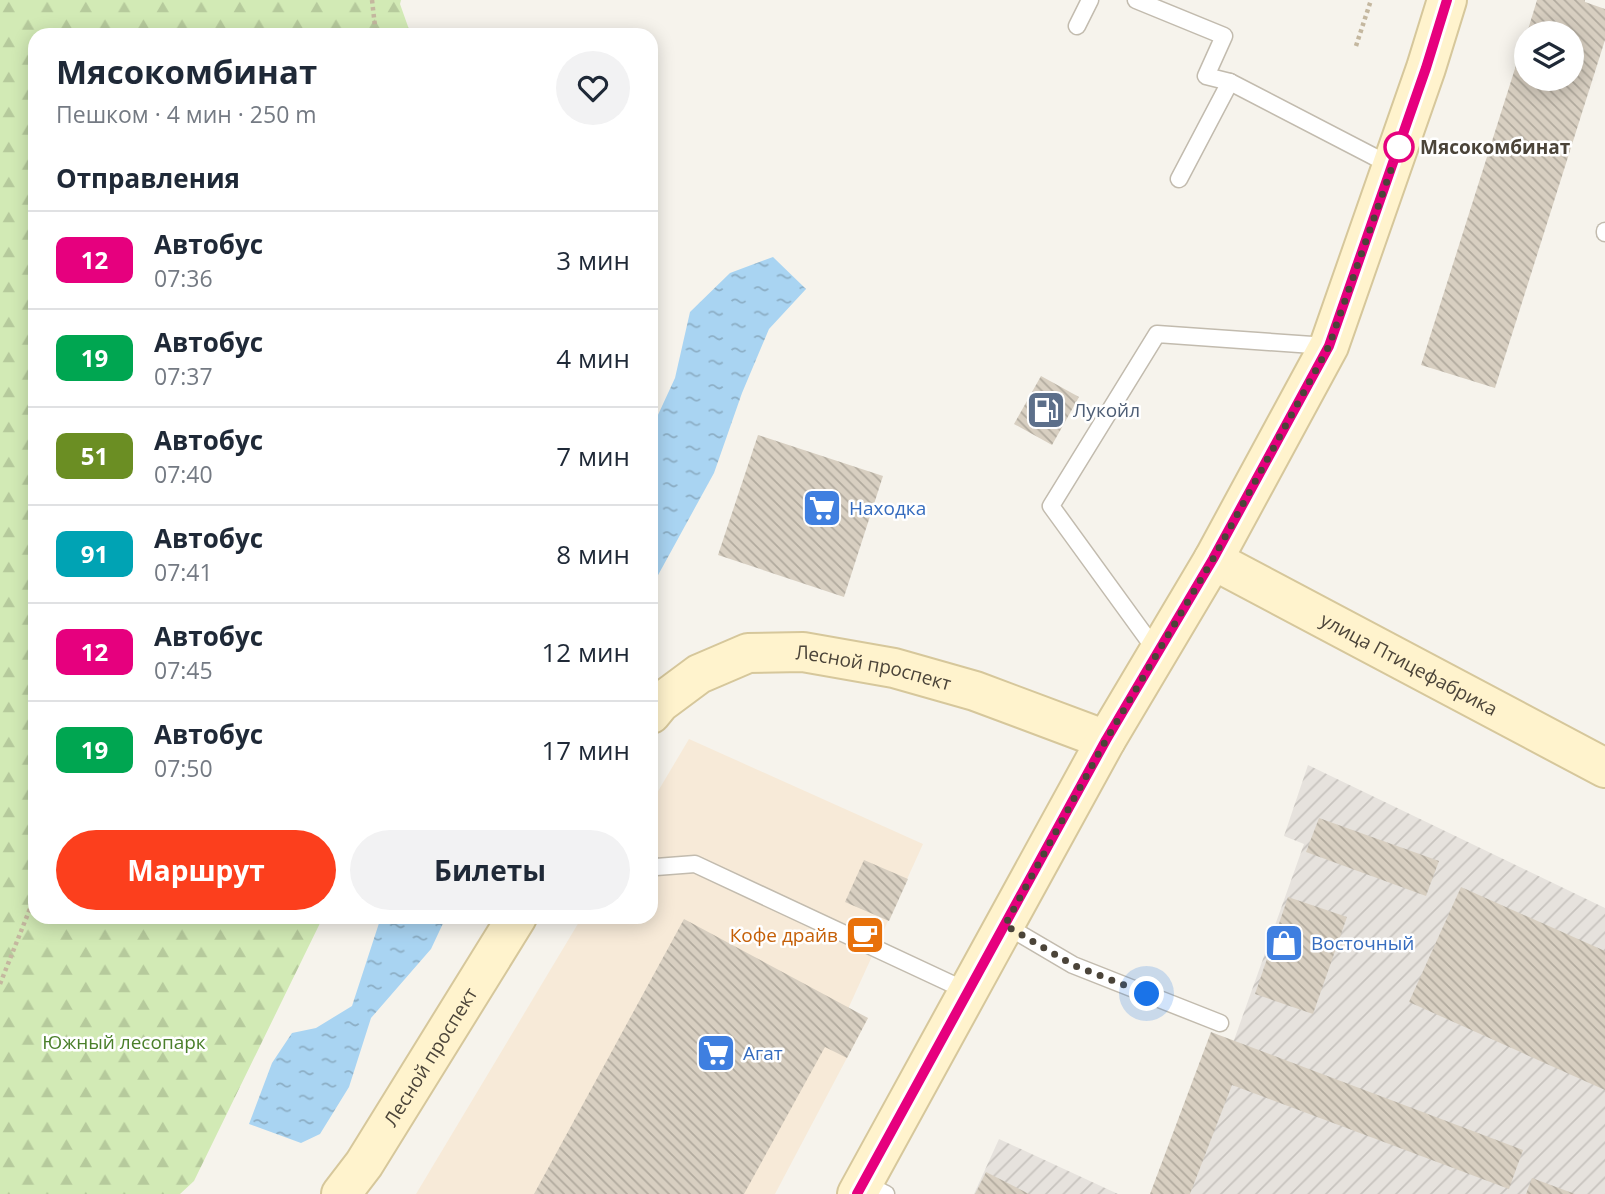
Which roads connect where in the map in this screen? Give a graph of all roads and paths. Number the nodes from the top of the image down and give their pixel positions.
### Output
1 (372, 0) edge
2 (1090, 0) edge
3 (1136, 0) edge
4 (1371, 0) edge
5 (1447, 0) edge
6 (1077, 26) dead end
7 (375, 28) edge
8 (1356, 46) dead end
9 (1230, 82) junction
10 (1392, 166) junction
11 (1179, 179) dead end
12 (1329, 346) junction
13 (1213, 559) junction
14 (1157, 652) junction
15 (658, 705) edge
16 (1106, 740) junction
17 (1605, 768) edge
18 (658, 867) edge
19 (28, 914) edge
20 (513, 924) edge
21 (1005, 925) junction
22 (0, 984) edge
23 (969, 992) junction
24 (1220, 1023) dead end
25 (869, 1190) edge
26 (341, 1194) edge

1 - 7 path
2 - 6 lane
3 - 9 lane
4 - 8 path
5 - 10 main road
9 - 10 lane
9 - 11 lane
10 - 12 main road
12 - 13 main road
12 - 14 lane
13 - 14 main road
13 - 17 main road, улица Птицефабрика
14 - 16 main road
15 - 16 main road, Лесной проспект
16 - 21 main road
18 - 23 lane
19 - 22 path
20 - 26 main road, Лесной проспект
21 - 23 main road
21 - 24 lane
23 - 25 main road

